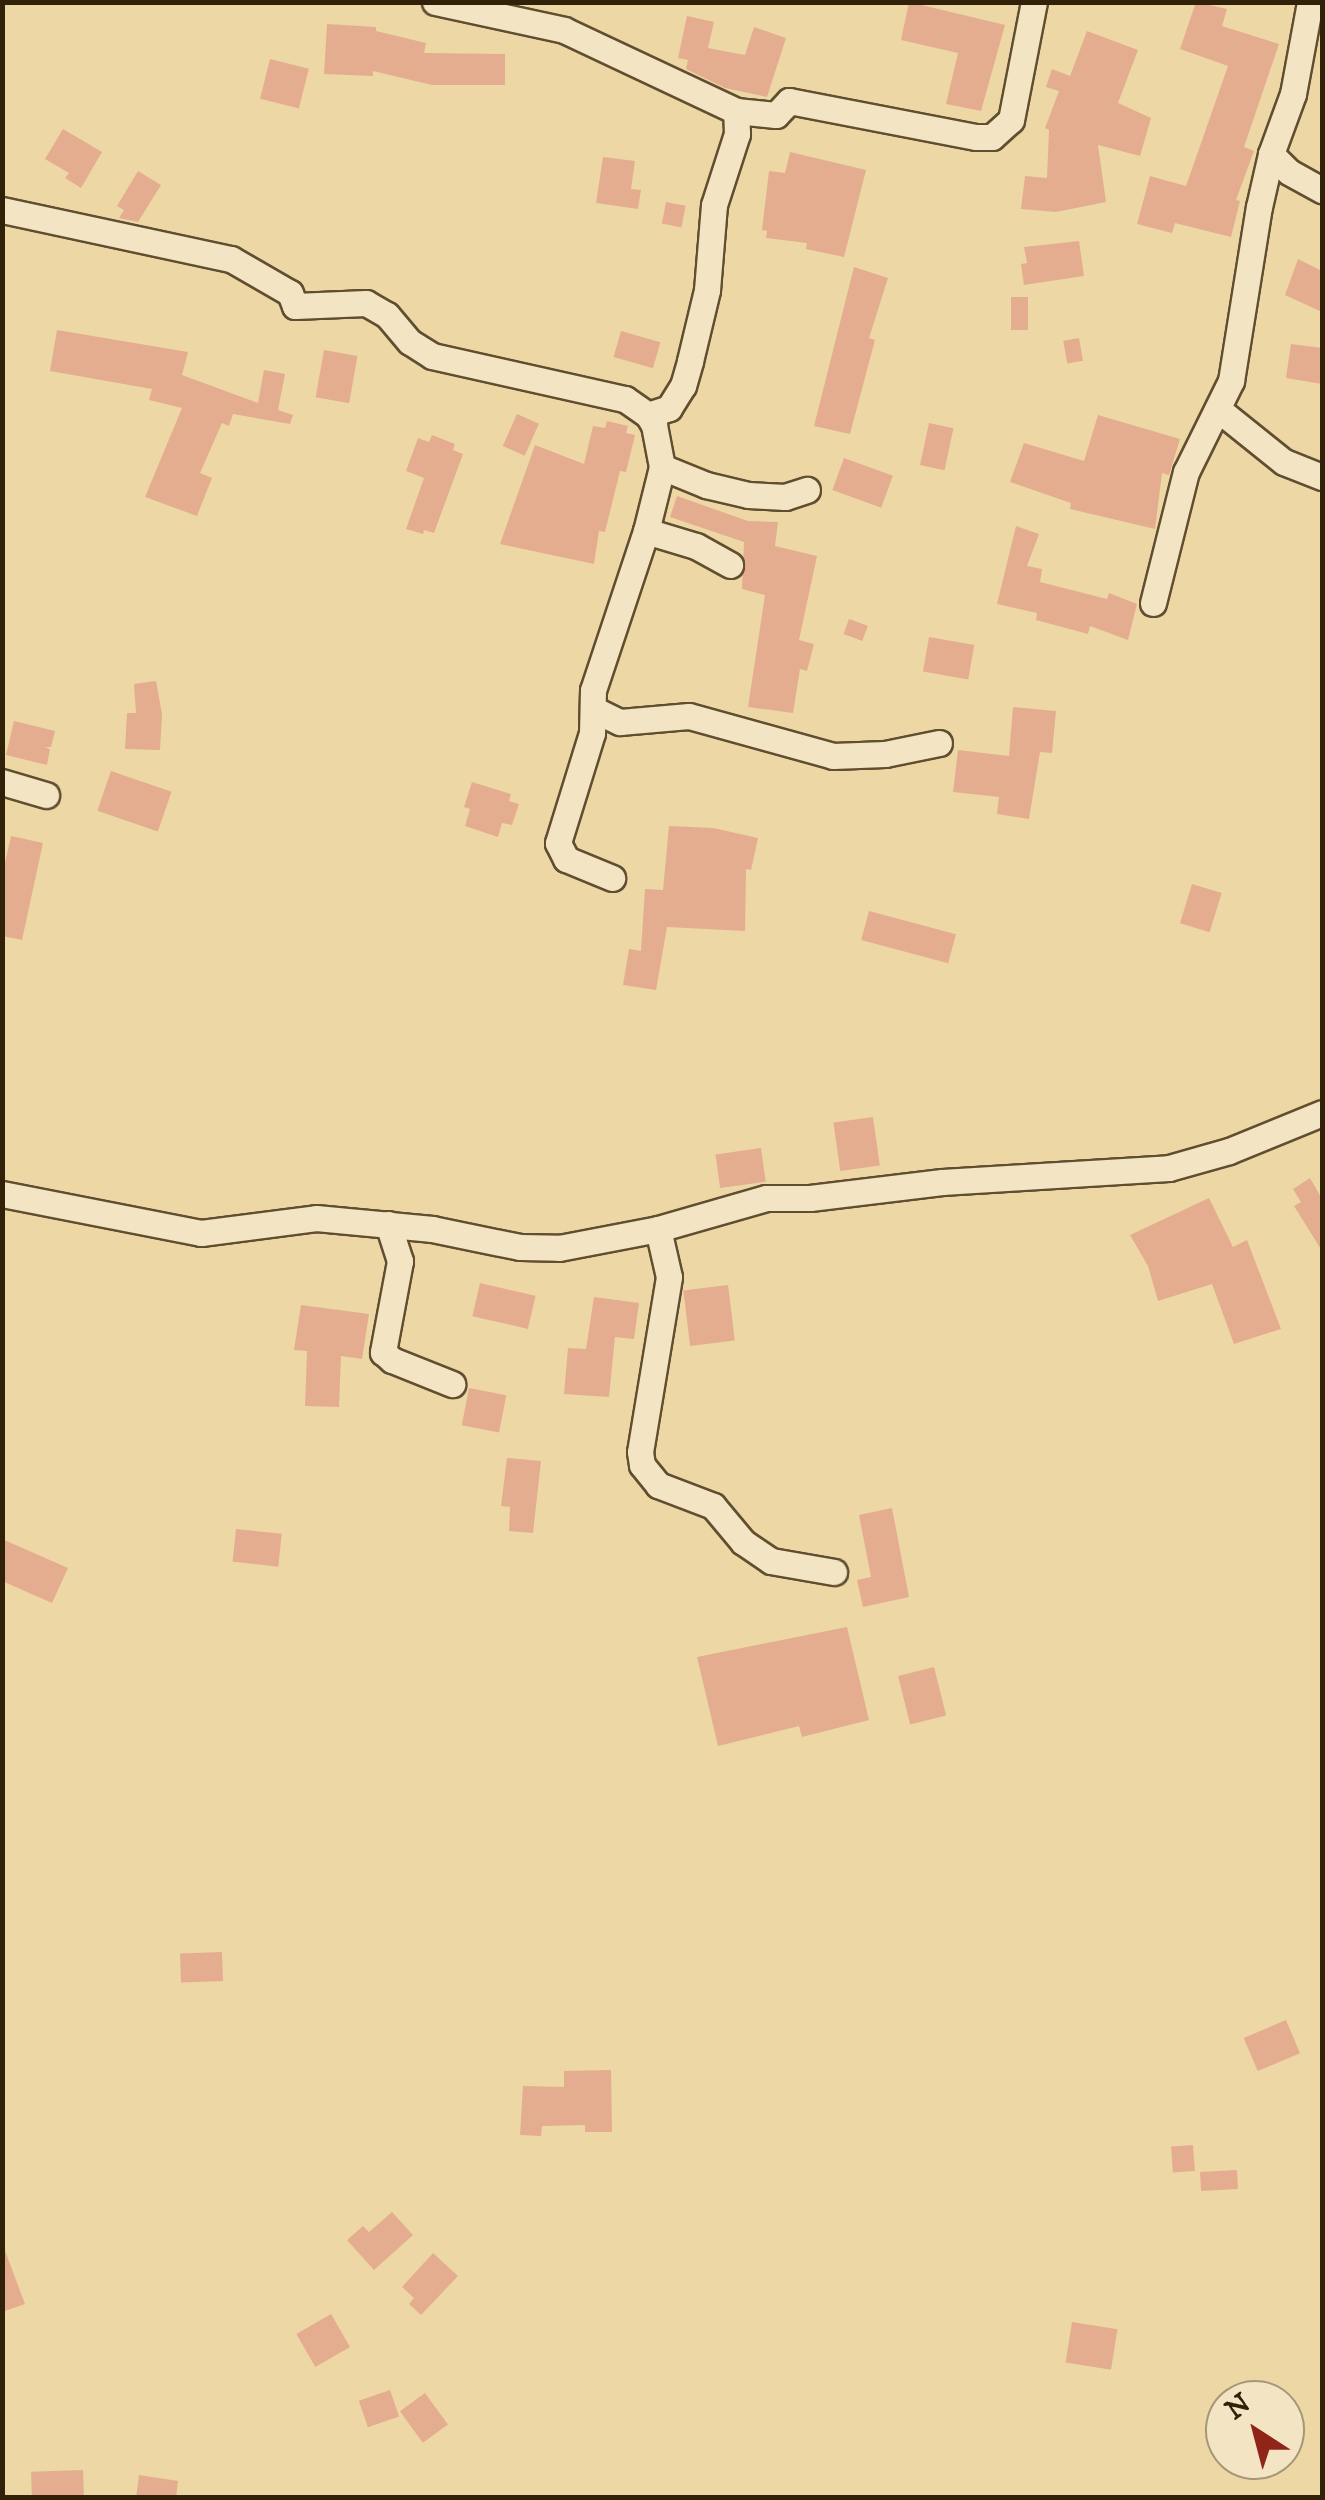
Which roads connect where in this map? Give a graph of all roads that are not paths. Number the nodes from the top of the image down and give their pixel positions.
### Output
1 (435, 2) edge
2 (1034, 2) edge
3 (1310, 2) edge
4 (736, 111) junction
5 (1271, 154) junction
6 (1322, 190) edge
7 (2, 210) edge
8 (1219, 410) junction
9 (648, 414) junction
10 (662, 467) junction
11 (1322, 477) edge
12 (808, 490) dead end
13 (646, 531) junction
14 (730, 565) dead end
15 (1153, 602) dead end
16 (593, 709) junction
17 (939, 742) dead end
18 (2, 782) edge
19 (46, 794) dead end
20 (612, 878) dead end
21 (1322, 1113) edge
22 (2, 1194) edge
23 (388, 1224) junction
24 (658, 1229) junction
25 (452, 1384) dead end
26 (834, 1572) dead end

1 - 4 street
2 - 4 street
3 - 5 street
4 - 9 street
5 - 6 street
5 - 8 street
7 - 9 street
8 - 11 street
8 - 15 street
9 - 10 street
10 - 12 street
10 - 13 street
13 - 14 street
13 - 16 street
16 - 17 street
16 - 20 street
18 - 19 street
21 - 24 street
22 - 23 street
23 - 24 street
23 - 25 street
24 - 26 street

